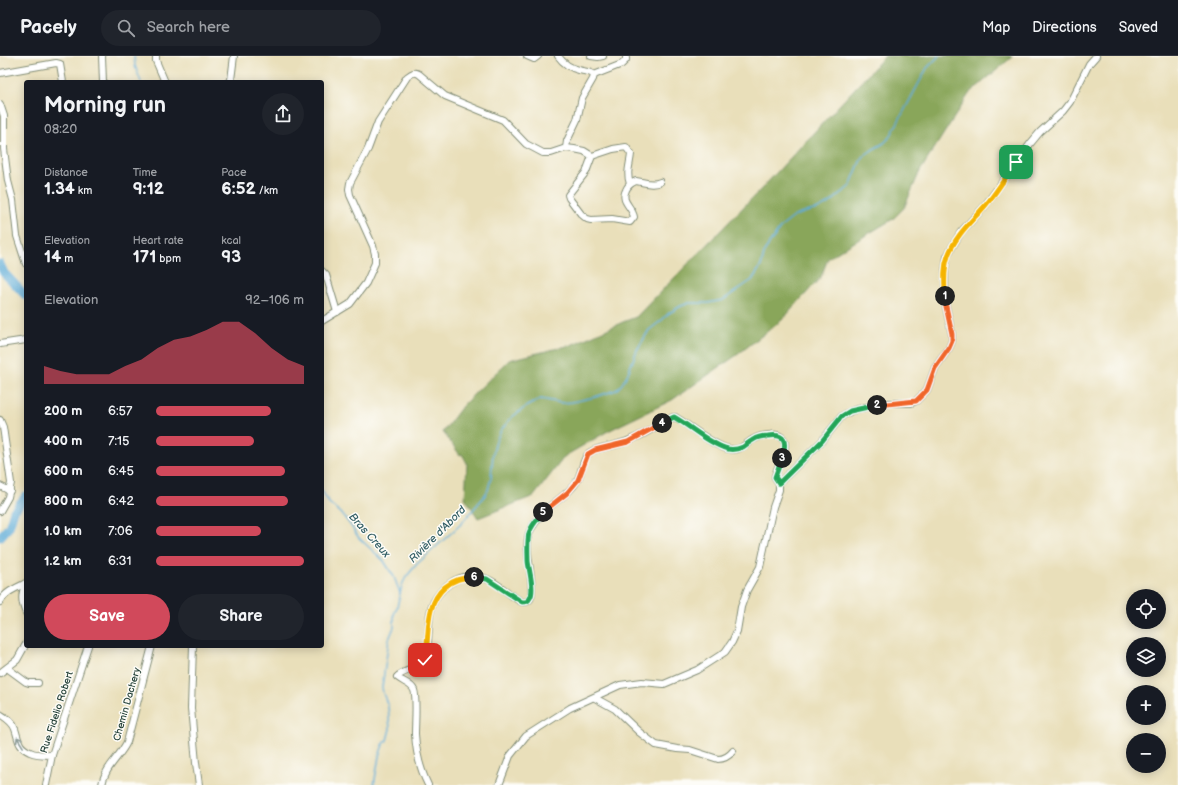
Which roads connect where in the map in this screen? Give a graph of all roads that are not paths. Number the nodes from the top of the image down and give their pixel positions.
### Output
1 (102, 56) edge
2 (156, 56) edge
3 (234, 56) edge
4 (527, 56) edge
5 (538, 56) edge
6 (558, 56) edge
7 (592, 56) edge
8 (603, 56) edge
9 (626, 56) edge
10 (1096, 56) edge
11 (0, 73) edge
12 (594, 74) junction
13 (63, 80) edge
14 (103, 80) edge
15 (164, 80) edge
16 (230, 80) edge
17 (0, 104) edge
18 (566, 148) junction
19 (592, 156) junction
20 (660, 182) dead end
21 (630, 184) junction
22 (24, 258) edge
23 (324, 273) edge
24 (337, 312) junction
25 (324, 320) edge
26 (24, 340) edge
27 (0, 344) edge
28 (0, 420) edge
29 (779, 483) junction
30 (0, 486) edge
31 (10, 491) junction
32 (0, 510) edge
33 (24, 584) edge
34 (24, 590) edge
35 (0, 602) edge
36 (24, 608) edge
37 (24, 648) edge
38 (87, 648) edge
39 (151, 648) edge
40 (193, 648) edge
41 (7, 668) junction
42 (0, 673) edge
43 (38, 683) dead end
44 (595, 698) junction
45 (0, 714) edge
46 (733, 751) dead end
47 (52, 755) junction
48 (46, 785) edge
49 (102, 785) edge
50 (199, 785) edge
51 (428, 785) edge
52 (499, 785) edge

1 - 14 street
2 - 15 street
3 - 16 street
4 - 5 street
6 - 12 street
7 - 8 street
9 - 12 street
10 - 29 street
11 - 13 street
12 - 18 street
17 - 22 street
18 - 19 street
18 - 24 street
19 - 21 street
19 - 21 street
20 - 21 street
23 - 24 street
24 - 25 street
26 - 27 street
28 - 31 street
29 - 44 street
29 - 51 street
30 - 31 street
31 - 32 street
33 - 35 street
34 - 36 street
37 - 41 street
38 - 47 street, Rue Fidelio Robert
39 - 49 street, Chemin Dachery
40 - 50 street
41 - 42 street
41 - 43 street
44 - 46 street
44 - 52 street
47 -> 45 street
47 - 48 street, Rue Fidelio Robert

